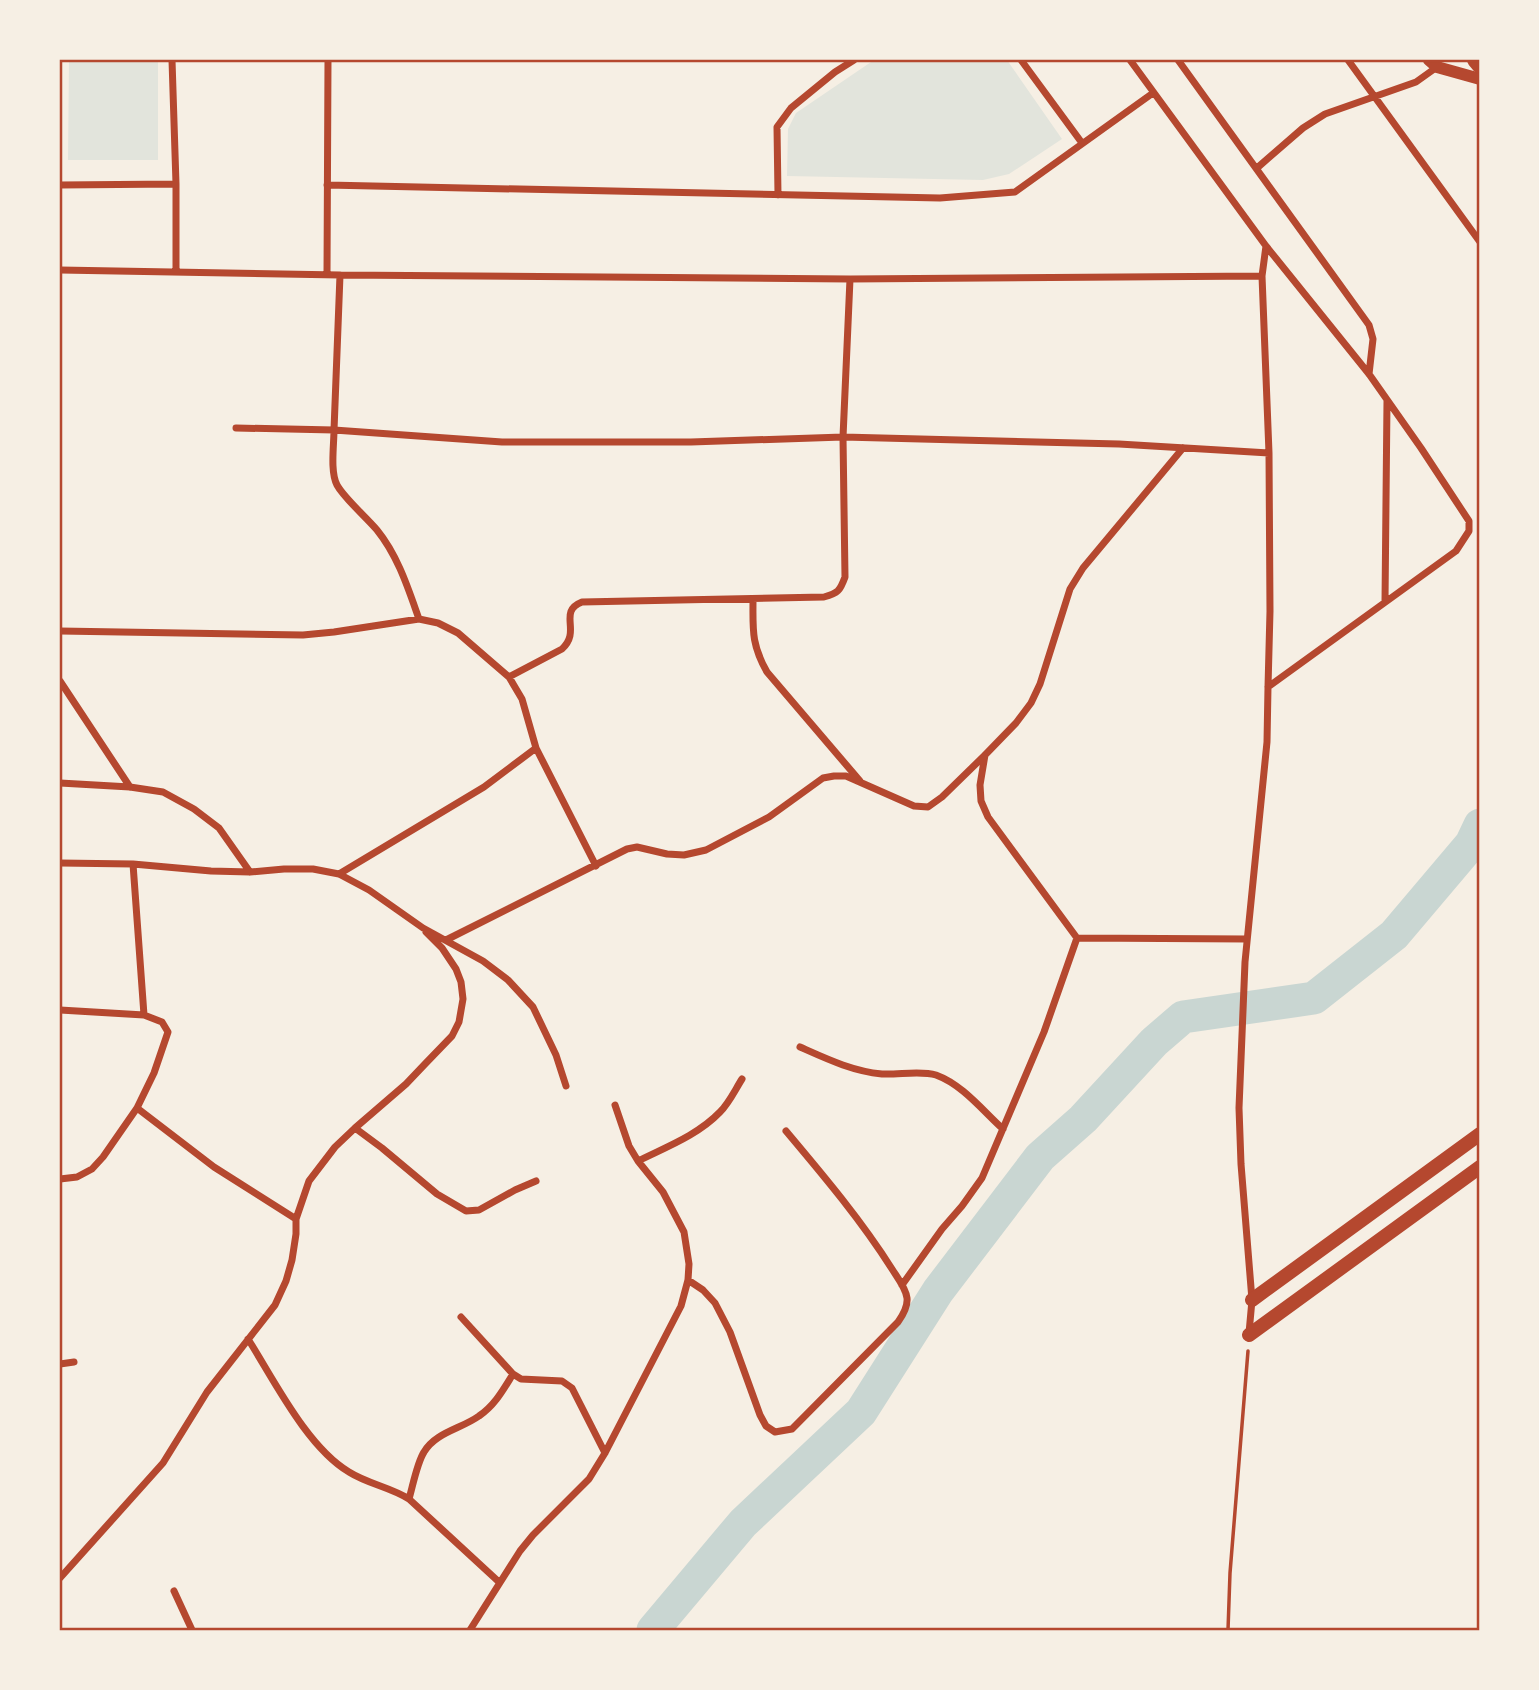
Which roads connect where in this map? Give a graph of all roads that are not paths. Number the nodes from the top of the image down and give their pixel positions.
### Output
1 (173, 60) edge
2 (328, 60) edge
3 (854, 60) edge
4 (1021, 60) edge
5 (1130, 60) edge
6 (1178, 60) edge
7 (1348, 60) edge
8 (1475, 60) edge
9 (1433, 63) edge
10 (1479, 66) edge
11 (1479, 79) edge
12 (1153, 93) junction
13 (1375, 98) junction
14 (1082, 143) junction
15 (1257, 168) junction
16 (176, 184) junction
17 (60, 185) edge
18 (327, 185) junction
19 (778, 195) junction
20 (1479, 242) edge
21 (1266, 246) junction
22 (60, 270) edge
23 (176, 272) junction
24 (327, 274) junction
25 (340, 275) junction
26 (1262, 276) junction
27 (850, 279) junction
28 (1368, 374) junction
29 (1387, 400) junction
30 (236, 428) dead end
31 (334, 430) junction
32 (844, 437) junction
33 (1183, 448) junction
34 (1269, 453) junction
35 (752, 598) junction
36 (1385, 602) junction
37 (419, 619) junction
38 (60, 631) edge
39 (509, 677) junction
40 (60, 681) edge
41 (1268, 687) junction
42 (536, 748) junction
43 (985, 755) junction
44 (860, 782) junction
45 (60, 783) edge
46 (130, 787) junction
47 (60, 863) edge
48 (133, 864) junction
49 (596, 866) junction
50 (250, 872) junction
51 (339, 874) junction
52 (424, 928) junction
53 (1077, 937) junction
54 (1247, 939) junction
55 (446, 940) junction
56 (60, 1010) edge
57 (144, 1015) junction
58 (800, 1047) dead end
59 (742, 1079) dead end
60 (566, 1086) dead end
61 (615, 1105) dead end
62 (136, 1108) junction
63 (355, 1128) junction
64 (1003, 1129) junction
65 (786, 1131) dead end
66 (1479, 1134) edge
67 (638, 1161) junction
68 (1479, 1167) edge
69 (60, 1179) edge
70 (536, 1181) dead end
71 (296, 1219) junction
72 (688, 1280) junction
73 (902, 1285) junction
74 (1252, 1300) junction
75 (461, 1317) dead end
76 (1249, 1335) joint
77 (248, 1339) junction
78 (74, 1362) dead end
79 (60, 1364) edge
80 (513, 1374) junction
81 (605, 1453) junction
82 (409, 1499) junction
83 (60, 1578) edge
84 (499, 1582) junction
85 (174, 1591) dead end
86 (192, 1630) edge
87 (470, 1630) edge

1 - 16 street
2 - 18 street
3 - 19 street
4 - 14 street
5 - 12 street
6 - 15 street
7 - 13 street
8 - 10 main road
9 - 11 street
9 - 13 street
12 - 14 street
12 - 21 street
13 - 15 street
13 - 20 street
14 - 19 street
15 - 28 street
16 - 17 street
16 - 23 street
18 - 19 street
18 - 24 street
21 - 26 street
21 - 28 street
22 - 23 street
23 - 24 street
24 - 25 street
25 - 27 street
25 - 31 street
26 - 27 street
26 - 34 street
27 - 32 street
28 - 29 street
29 - 36 street
29 - 36 street
30 - 31 street
31 - 32 street
31 - 37 street
32 - 33 street
32 - 35 street
33 - 34 street
33 - 43 street
34 - 41 street
35 - 39 street
35 - 44 street
36 - 41 street
37 - 38 street
37 - 39 street
39 - 42 street
40 - 46 street
41 - 54 street
42 - 49 street
42 - 51 street
43 - 44 street
43 - 53 street
44 - 49 street
45 - 46 street
46 - 50 street
47 - 48 street
48 - 50 street
48 - 57 street
49 - 55 street
50 - 51 street
51 - 52 street
52 - 55 street
52 - 63 street
53 - 54 street
53 - 64 street
54 - 74 street
55 - 60 street
56 - 57 street
57 - 62 street
58 - 64 street
59 - 67 street
61 - 67 street
62 - 69 street
62 - 71 street
63 - 70 street
63 - 71 street
64 - 73 street
65 - 73 street
66 - 74 main road
67 - 72 street
68 - 76 main road
71 - 77 street
72 - 73 street
72 - 81 street
74 - 76 street
75 - 80 street
77 - 82 street
77 - 83 street
78 - 79 street
80 - 81 street
80 - 82 street
81 - 84 street
82 - 84 street
84 - 87 street
85 - 86 street

